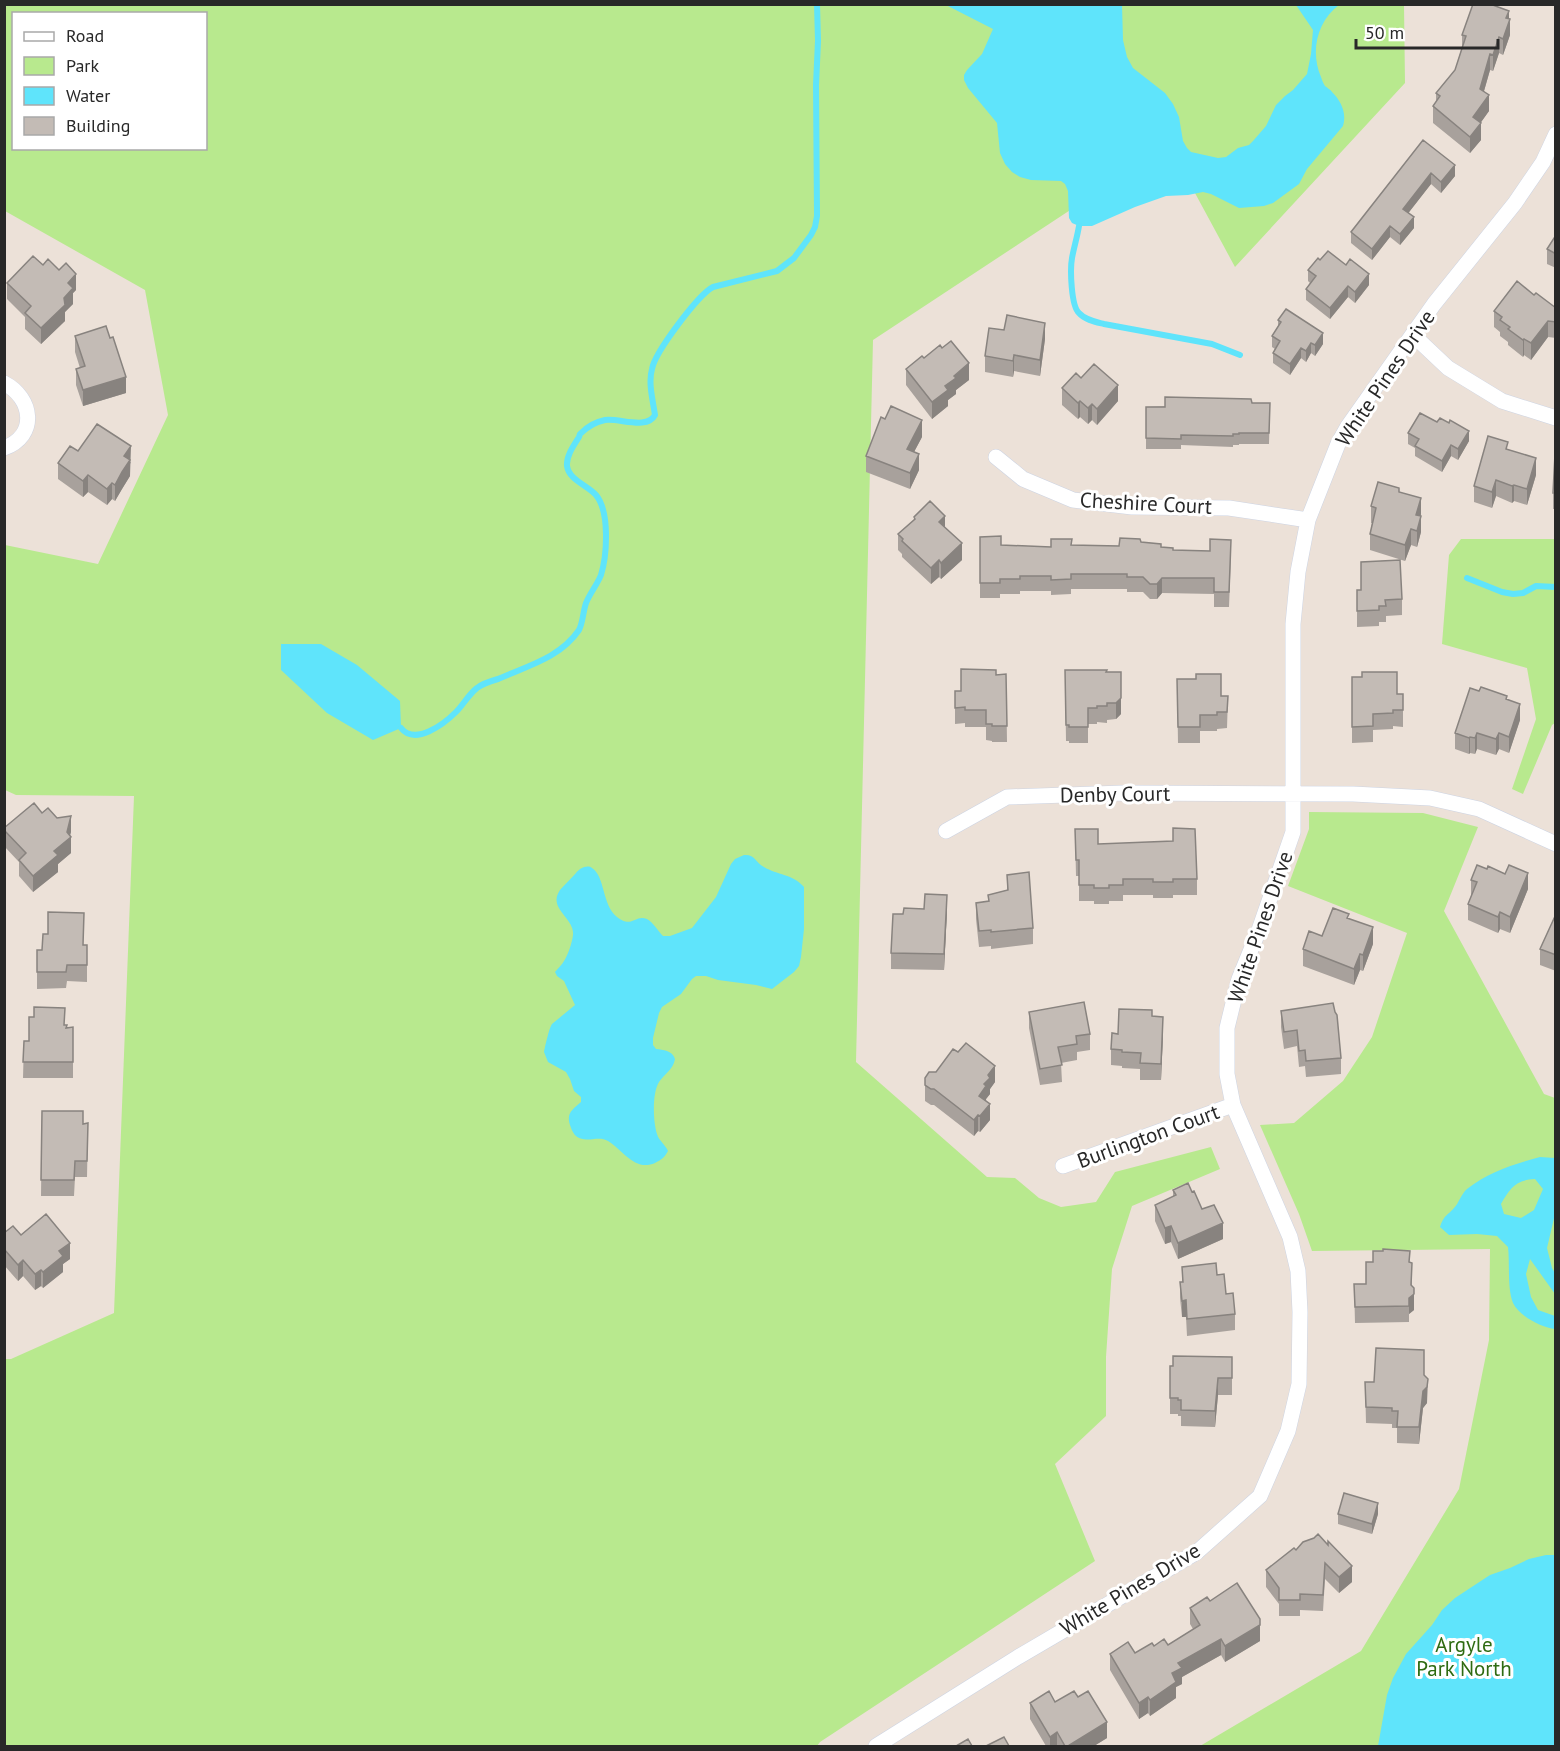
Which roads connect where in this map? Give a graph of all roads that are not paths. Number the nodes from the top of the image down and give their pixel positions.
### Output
1 (1556, 134) edge
2 (1413, 335) junction
3 (4, 383) edge
4 (1556, 418) edge
5 (4, 448) edge
6 (996, 458) dead end
7 (1308, 520) junction
8 (1292, 794) junction
9 (946, 831) dead end
10 (1556, 844) edge
11 (1233, 1105) junction
12 (1063, 1166) dead end
13 (876, 1746) edge

1 - 2 street, White Pines Drive
2 - 4 street
2 - 7 street, White Pines Drive
3 - 5 street
6 - 7 street, Cheshire Court
7 - 8 street, White Pines Drive
8 - 9 street, Denby Court
8 - 10 street, Denby Court
8 - 11 street, White Pines Drive
11 - 12 street, Burlington Court
11 - 13 street, White Pines Drive

